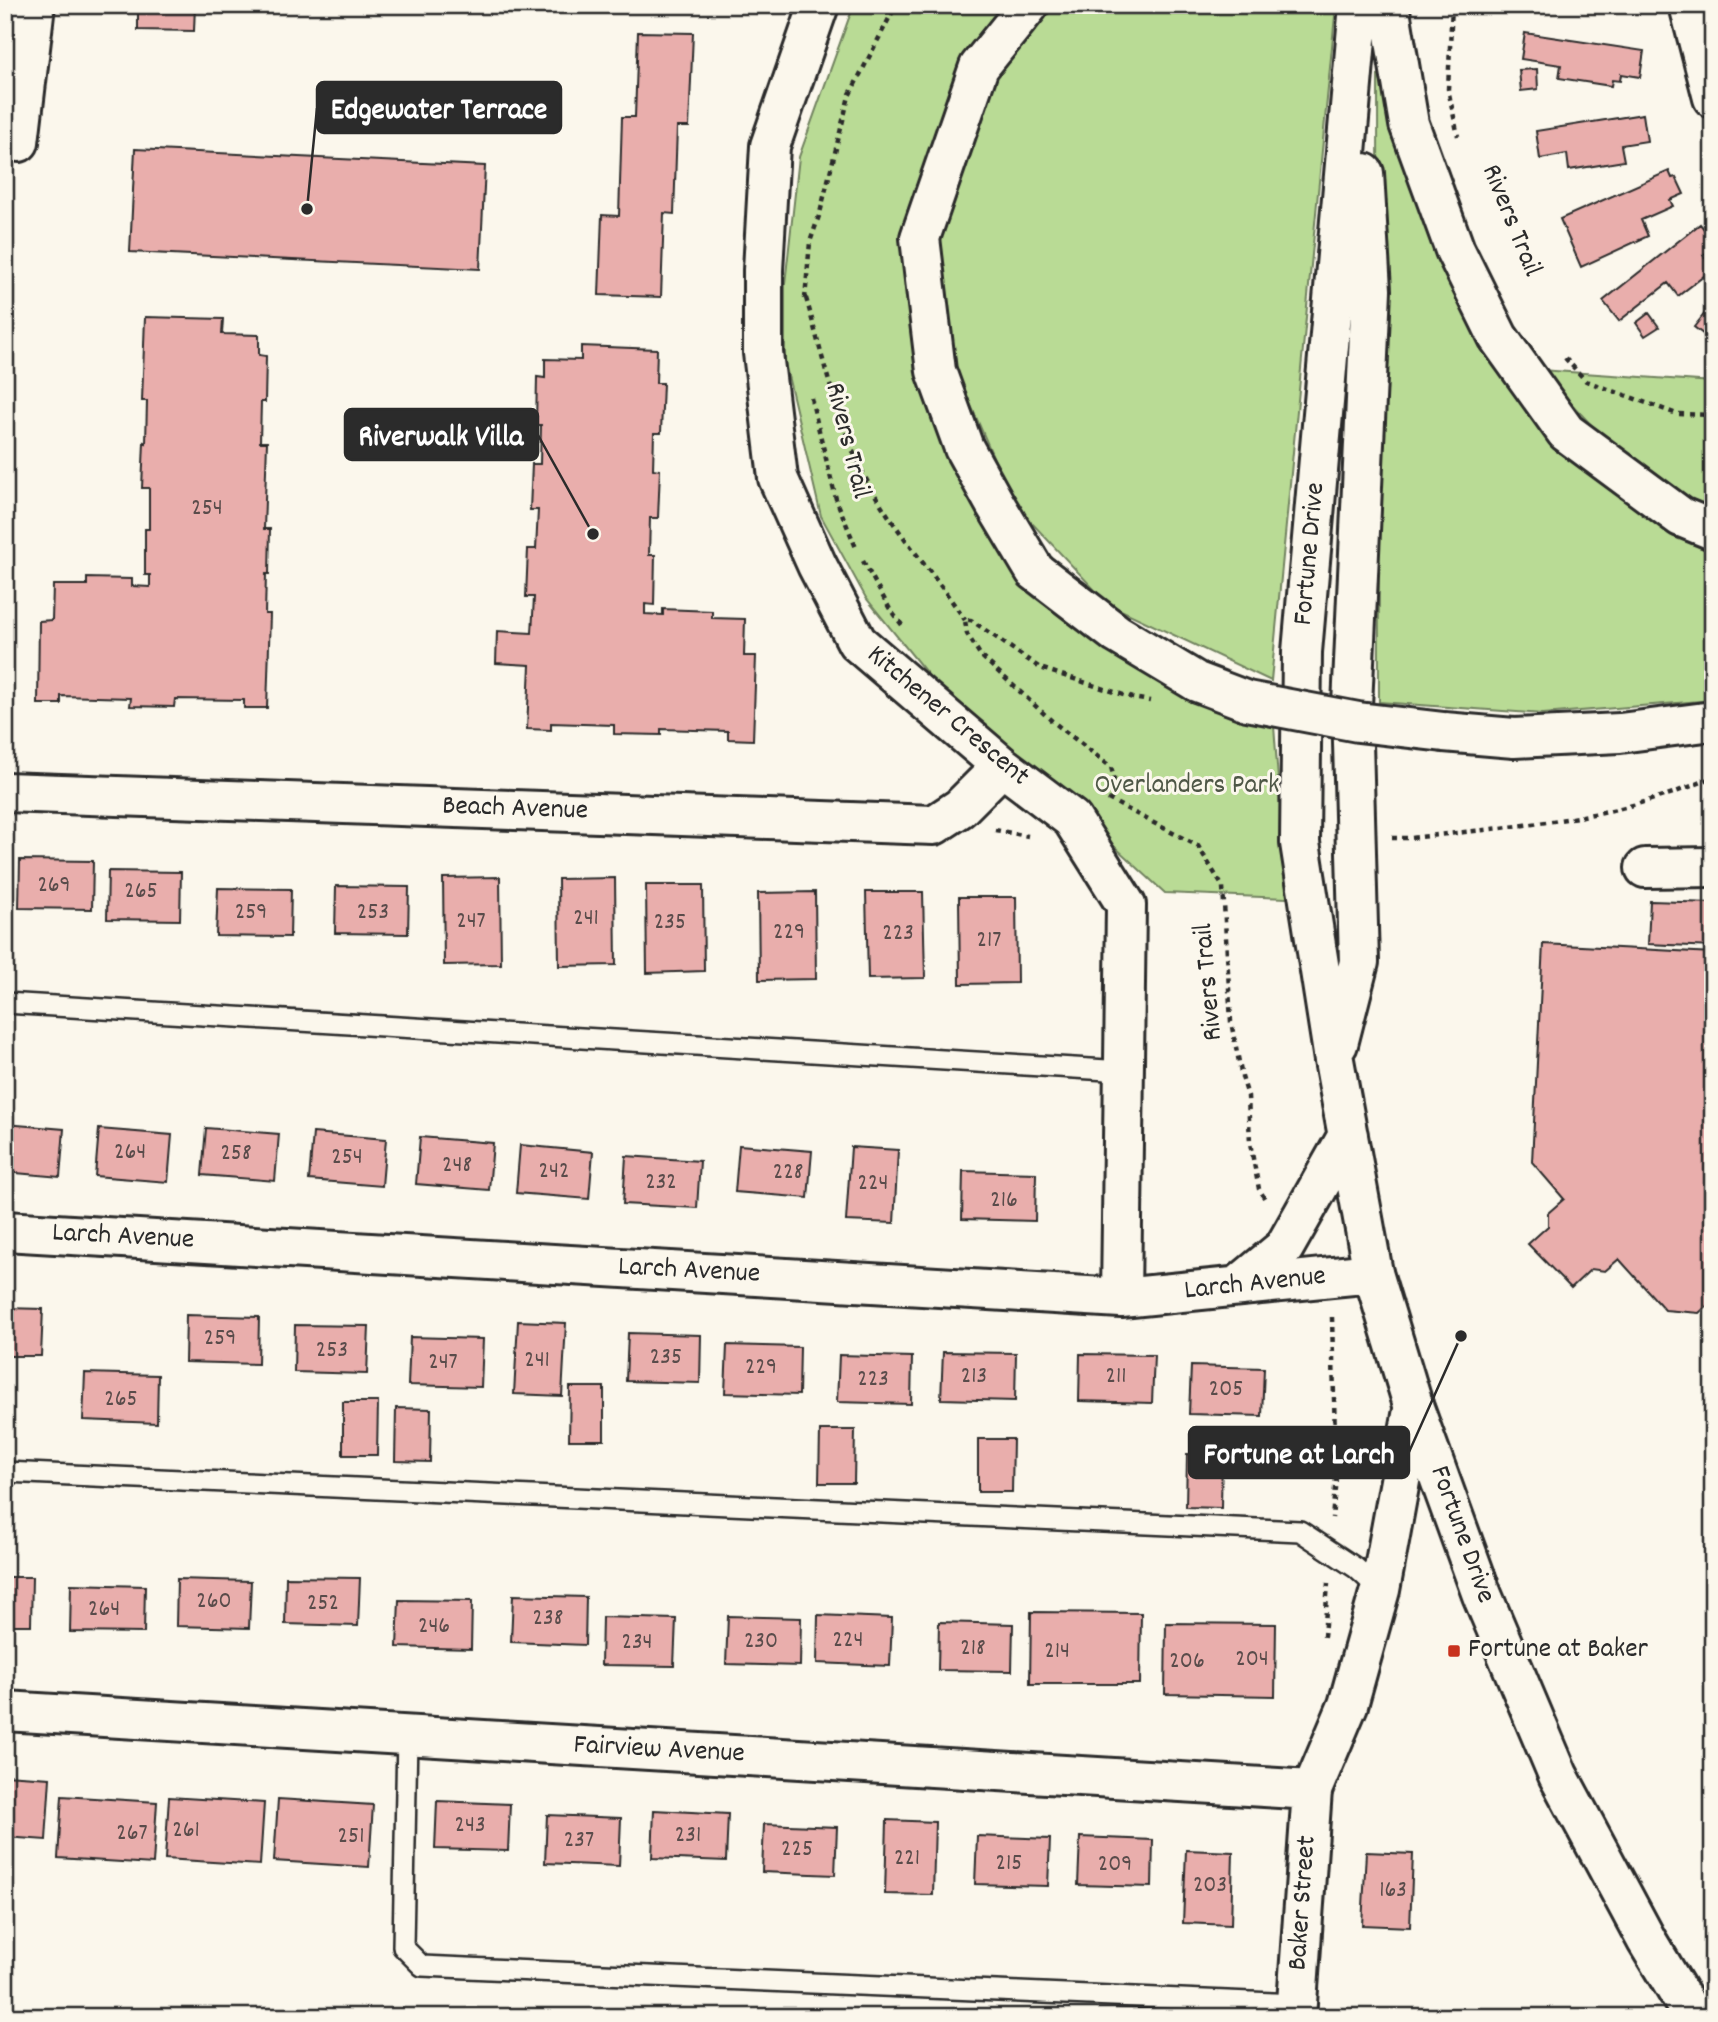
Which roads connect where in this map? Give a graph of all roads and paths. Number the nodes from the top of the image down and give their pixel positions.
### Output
1 (35, 5) edge
2 (819, 5) edge
3 (896, 5) edge
4 (1029, 5) edge
5 (1359, 5) edge
6 (1389, 5) edge
7 (1452, 5) edge
8 (1689, 5) edge
9 (1356, 48) junction
10 (1713, 98) edge
11 (1459, 139) dead end
12 (19, 142) dead end
13 (806, 295) junction
14 (804, 317) dead end
15 (1560, 352) dead end
16 (809, 389) dead end
17 (1713, 415) edge
18 (1713, 530) edge
19 (965, 620) junction
20 (906, 631) dead end
21 (1157, 702) dead end
22 (1713, 721) edge
23 (1002, 766) junction
24 (1713, 777) edge
25 (1091, 788) dead end
26 (5, 792) edge
27 (1101, 796) junction
28 (991, 830) dead end
29 (1040, 835) dead end
30 (1387, 838) dead end
31 (1713, 867) edge
32 (1645, 868) dead end
33 (5, 1003) edge
34 (1334, 1060) junction
35 (1124, 1071) junction
36 (1348, 1135) junction
37 (1272, 1208) dead end
38 (5, 1231) edge
39 (1373, 1273) junction
40 (1238, 1286) junction
41 (1121, 1298) junction
42 (1414, 1408) junction
43 (5, 1472) edge
44 (1380, 1590) junction
45 (5, 1711) edge
46 (407, 1735) junction
47 (1312, 1790) junction
48 (1296, 2010) edge
49 (1693, 2017) edge

1 - 12 main road
2 - 23 main road, Kitchener Crescent
3 - 13 path
4 - 22 main road, bridge
5 - 9 main road, Fortune Drive
6 - 18 main road
7 - 11 path, Rivers Trail
8 - 10 main road
9 - 34 main road, Fortune Drive
9 - 34 main road, Fortune Drive
13 - 14 path
13 - 19 path
15 - 17 path
16 - 20 path, Rivers Trail
19 - 21 path
19 - 27 path
23 - 26 main road, Beach Avenue
23 - 35 main road, Kitchener Crescent
24 - 30 path
25 - 27 path, Rivers Trail
27 - 37 path, Rivers Trail
28 - 29 path
31 - 32 main road
33 - 35 lane
34 - 36 main road, Fortune Drive
35 - 41 main road, Kitchener Crescent
36 - 39 main road, Fortune Drive
36 - 40 main road
38 - 41 main road, Larch Avenue
39 - 40 main road, Larch Avenue
39 - 42 main road, Fortune Drive
40 - 41 main road, Larch Avenue
42 - 44 main road, Baker Street
42 - 49 main road, Fortune Drive
43 - 44 lane
44 - 47 main road, Baker Street
45 - 46 main road, Fairview Avenue
46 - 47 main road, Fairview Avenue
46 - 48 lane
47 - 48 main road, Baker Street

